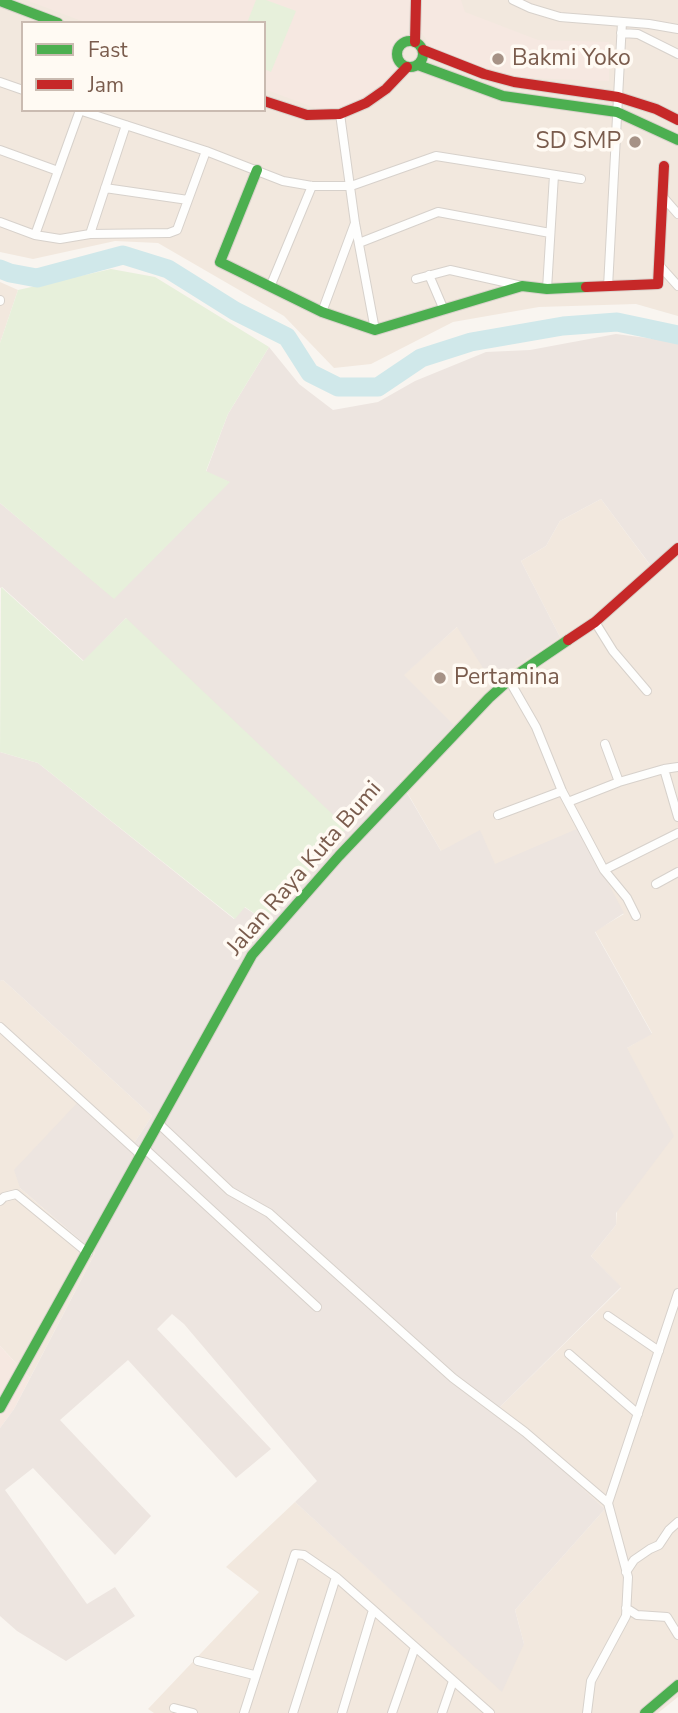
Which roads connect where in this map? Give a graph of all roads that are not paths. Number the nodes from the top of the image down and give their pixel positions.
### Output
1 (416, 0) edge
2 (513, 0) edge
3 (0, 1) edge
4 (53, 21) edge
5 (622, 22) junction
6 (678, 29) edge
7 (621, 33) junction
8 (419, 46) junction
9 (678, 54) edge
10 (413, 66) junction
11 (0, 82) edge
12 (21, 89) edge
13 (618, 97) junction
14 (266, 102) edge
15 (79, 112) edge
16 (86, 112) edge
17 (617, 112) junction
18 (340, 114) junction
19 (678, 120) edge
20 (126, 125) junction
21 (678, 140) edge
22 (0, 150) edge
23 (206, 151) junction
24 (664, 166) dead end
25 (257, 170) junction
26 (58, 171) junction
27 (554, 175) junction
28 (581, 179) dead end
29 (312, 186) junction
30 (351, 186) junction
31 (105, 188) junction
32 (663, 197) junction
33 (188, 200) junction
34 (678, 214) edge
35 (0, 222) edge
36 (355, 223) junction
37 (550, 233) junction
38 (90, 234) junction
39 (35, 235) junction
40 (359, 243) junction
41 (660, 266) junction
42 (429, 275) junction
43 (416, 279) dead end
44 (522, 286) junction
45 (678, 286) edge
46 (270, 287) junction
47 (608, 287) junction
48 (547, 289) junction
49 (444, 310) junction
50 (322, 312) junction
51 (374, 330) junction
52 (678, 548) edge
53 (595, 622) junction
54 (509, 680) junction
55 (647, 691) dead end
56 (605, 744) dead end
57 (678, 767) edge
58 (664, 769) junction
59 (619, 782) junction
60 (562, 791) junction
61 (568, 802) junction
62 (498, 815) dead end
63 (678, 817) edge
64 (678, 833) edge
65 (604, 870) junction
66 (678, 872) edge
67 (656, 884) dead end
68 (636, 916) dead end
69 (0, 1027) edge
70 (158, 1123) junction
71 (142, 1151) junction
72 (0, 1201) edge
73 (88, 1253) junction
74 (678, 1293) edge
75 (317, 1307) dead end
76 (608, 1316) dead end
77 (659, 1351) junction
78 (569, 1354) dead end
79 (0, 1408) edge
80 (638, 1413) junction
81 (608, 1503) junction
82 (678, 1522) edge
83 (626, 1572) junction
84 (336, 1577) junction
85 (626, 1608) junction
86 (373, 1611) junction
87 (678, 1635) edge
88 (415, 1647) junction
89 (198, 1661) dead end
90 (254, 1675) junction
91 (453, 1681) junction
92 (678, 1685) edge
93 (174, 1708) dead end
94 (194, 1713) edge
95 (244, 1713) edge
96 (293, 1713) edge
97 (342, 1713) edge
98 (391, 1713) edge
99 (442, 1713) edge
100 (490, 1713) edge
101 (587, 1713) edge
102 (645, 1713) edge

1 - 8 street
2 - 5 street
3 - 4 street
5 - 6 street
5 - 7 street
7 - 9 street
7 - 13 street
8 - 10 street
8 - 10 street
8 - 13 street
10 - 17 street
10 - 18 street
11 - 12 street
13 - 17 street
13 - 19 street
14 - 18 street
15 - 26 street
16 - 20 street
17 - 21 street
17 - 47 street
18 - 30 street
20 - 23 street
20 - 31 street
22 - 26 street
23 - 25 street
23 - 33 street
24 - 32 street
25 - 29 street
25 - 46 street
26 - 39 street
27 - 28 street
27 - 30 street
27 - 37 street
29 - 30 street
29 - 46 street
30 - 36 street
31 - 33 street
31 - 38 street
32 - 34 street
32 - 41 street
33 - 38 street
35 - 39 street
36 - 40 street
36 - 50 street
37 - 40 street
37 - 48 street
38 - 39 street
40 - 51 street
41 - 45 street
41 - 47 street
42 - 43 street
42 - 44 street
42 - 49 street
44 - 48 street
44 - 49 street
46 - 50 street
47 - 48 street
49 - 51 street
50 - 51 street
52 - 53 street, Jalan Raya Kuta Bumi
53 - 54 street, Jalan Raya Kuta Bumi
53 - 55 street
54 - 60 street
54 - 70 street, Jalan Raya Kuta Bumi
56 - 59 street
57 - 58 street
58 - 59 street
58 - 63 street
59 - 61 street
60 - 61 street
60 - 62 street
61 - 65 street
64 - 65 street
65 - 68 street
66 - 67 street
69 - 71 street
70 - 71 street, Jalan Raya Kuta Bumi
70 - 81 street
71 - 73 street, Jalan Raya Kuta Bumi
71 - 75 street
72 - 73 street
73 - 79 street, Jalan Raya Kuta Bumi
74 - 77 street
76 - 77 street
77 - 80 street
78 - 80 street
80 - 81 street
81 - 83 street
82 - 83 street
83 - 85 street
84 - 86 street
84 - 90 street
84 - 96 street
85 - 87 street
85 - 101 street
86 - 88 street
86 - 97 street
88 - 91 street
88 - 98 street
89 - 90 street
90 - 95 street
91 - 99 street
91 - 100 street
92 - 102 street
93 - 94 street

